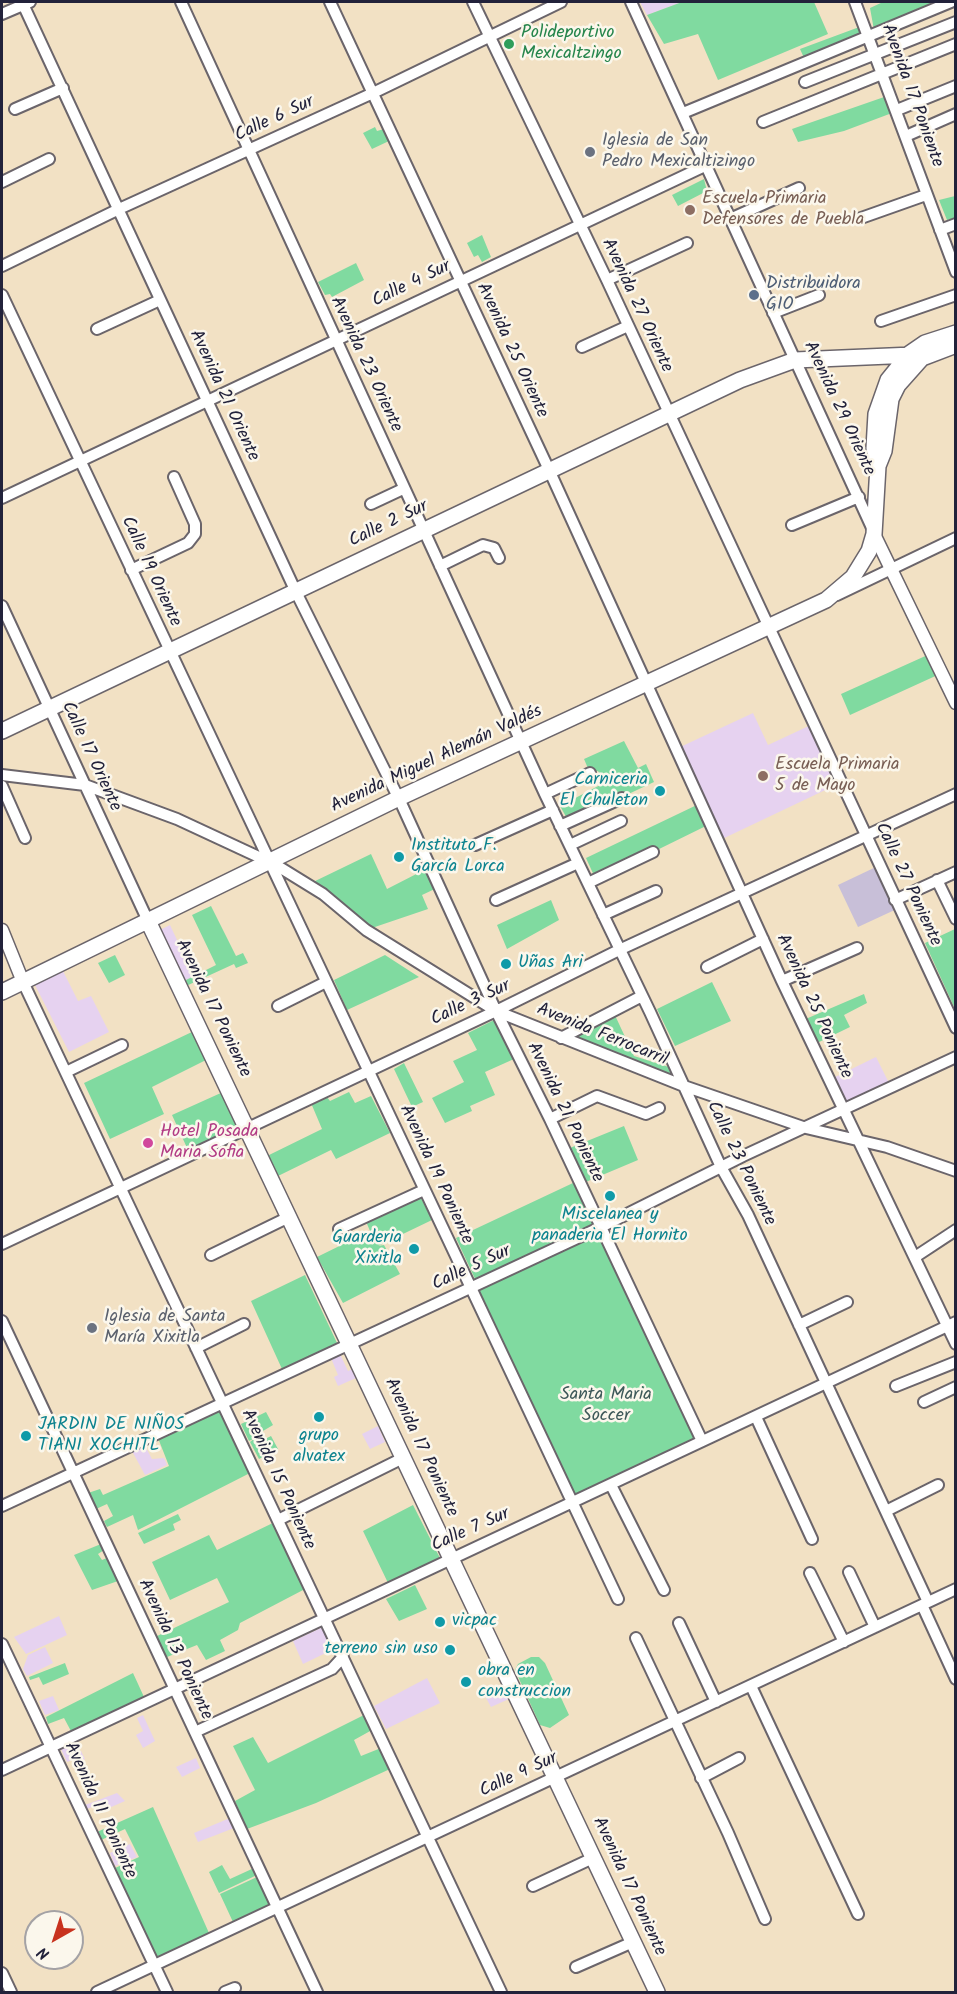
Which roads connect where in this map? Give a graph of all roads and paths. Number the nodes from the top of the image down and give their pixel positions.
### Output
1 (180, 2) edge
2 (330, 2) edge
3 (473, 2) edge
4 (561, 2) edge
5 (631, 2) edge
6 (855, 2) edge
7 (951, 2) edge
8 (25, 3) edge
9 (2, 14) edge
10 (956, 22) edge
11 (869, 36) junction
12 (489, 38) junction
13 (956, 45) edge
14 (876, 53) junction
15 (884, 75) junction
16 (805, 82) dead end
17 (956, 86) edge
18 (63, 88) junction
19 (373, 93) junction
20 (15, 109) dead end
21 (897, 110) junction
22 (683, 113) junction
23 (956, 114) edge
24 (764, 122) dead end
25 (906, 136) junction
26 (248, 151) junction
27 (49, 159) dead end
28 (707, 165) junction
29 (2, 182) edge
30 (799, 188) dead end
31 (926, 195) junction
32 (119, 209) junction
33 (861, 218) dead end
34 (730, 219) junction
35 (579, 223) junction
36 (956, 224) edge
37 (940, 230) junction
38 (687, 243) dead end
39 (953, 257) edge
40 (2, 266) edge
41 (956, 272) edge
42 (459, 280) junction
43 (607, 280) junction
44 (2, 295) edge
45 (819, 295) dead end
46 (956, 295) edge
47 (160, 300) junction
48 (773, 312) junction
49 (881, 321) dead end
50 (628, 326) junction
51 (97, 329) dead end
52 (956, 333) edge
53 (335, 340) junction
54 (956, 345) edge
55 (582, 348) dead end
56 (916, 356) junction
57 (795, 360) junction
58 (207, 400) junction
59 (669, 415) junction
60 (79, 460) junction
61 (550, 472) junction
62 (174, 477) dead end
63 (403, 489) junction
64 (859, 497) junction
65 (2, 498) edge
66 (371, 504) dead end
67 (792, 525) dead end
68 (422, 530) junction
69 (874, 534) junction
70 (956, 538) edge
71 (499, 558) dead end
72 (440, 566) junction
73 (892, 569) junction
74 (131, 570) junction
75 (296, 592) junction
76 (826, 600) junction
77 (2, 606) edge
78 (768, 626) junction
79 (170, 651) junction
80 (646, 682) junction
81 (956, 702) edge
82 (49, 709) junction
83 (2, 731) edge
84 (521, 741) junction
85 (590, 773) dead end
86 (2, 775) edge
87 (85, 785) junction
88 (2, 786) edge
89 (545, 794) junction
90 (956, 794) edge
91 (399, 798) junction
92 (622, 798) dead end
93 (553, 810) junction
94 (621, 821) dead end
95 (560, 826) junction
96 (866, 837) junction
97 (25, 838) dead end
98 (475, 844) dead end
99 (570, 845) junction
100 (653, 852) dead end
101 (270, 862) junction
102 (578, 862) junction
103 (956, 872) edge
104 (937, 880) junction
105 (588, 884) junction
106 (656, 891) dead end
107 (742, 894) junction
108 (496, 900) dead end
109 (895, 900) junction
110 (603, 915) junction
111 (956, 919) edge
112 (148, 921) junction
113 (2, 930) edge
114 (762, 939) junction
115 (857, 948) dead end
116 (619, 950) junction
117 (707, 967) dead end
118 (782, 981) junction
119 (23, 982) junction
120 (326, 982) junction
121 (2, 992) edge
122 (642, 996) junction
123 (278, 1006) dead end
124 (496, 1011) junction
125 (956, 1028) edge
126 (561, 1038) junction
127 (122, 1045) dead end
128 (956, 1058) edge
129 (368, 1070) junction
130 (66, 1072) junction
131 (684, 1086) junction
132 (659, 1108) dead end
133 (844, 1109) junction
134 (550, 1119) junction
135 (246, 1127) junction
136 (806, 1128) junction
137 (856, 1139) junction
138 (721, 1167) junction
139 (956, 1171) edge
140 (119, 1189) junction
141 (424, 1190) junction
142 (289, 1217) junction
143 (601, 1227) junction
144 (339, 1229) dead end
145 (956, 1230) edge
146 (2, 1244) edge
147 (211, 1255) dead end
148 (915, 1257) junction
149 (470, 1288) junction
150 (847, 1302) dead end
151 (2, 1321) edge
152 (244, 1324) dead end
153 (951, 1324) edge
154 (799, 1325) junction
155 (348, 1343) junction
156 (956, 1344) edge
157 (196, 1348) junction
158 (956, 1362) edge
159 (826, 1383) junction
160 (896, 1386) dead end
161 (956, 1386) edge
162 (924, 1402) dead end
163 (222, 1403) junction
164 (756, 1417) junction
165 (702, 1441) junction
166 (403, 1458) junction
167 (73, 1473) junction
168 (611, 1485) junction
169 (938, 1485) dead end
170 (571, 1504) junction
171 (2, 1506) edge
172 (886, 1511) junction
173 (278, 1520) junction
174 (812, 1539) dead end
175 (450, 1558) junction
176 (810, 1572) dead end
177 (849, 1572) dead end
178 (664, 1590) dead end
179 (954, 1592) edge
180 (618, 1599) dead end
181 (925, 1604) junction
182 (325, 1619) junction
183 (679, 1623) dead end
184 (875, 1627) junction
185 (636, 1638) dead end
186 (844, 1642) junction
187 (2, 1644) edge
188 (343, 1657) junction
189 (332, 1669) junction
190 (348, 1669) junction
191 (956, 1678) edge
192 (751, 1686) junction
193 (175, 1690) junction
194 (716, 1702) junction
195 (675, 1722) junction
196 (195, 1732) junction
197 (51, 1747) junction
198 (739, 1758) dead end
199 (2, 1770) edge
200 (554, 1777) junction
201 (701, 1778) junction
202 (427, 1837) junction
203 (593, 1858) junction
204 (534, 1886) dead end
205 (277, 1907) junction
206 (858, 1914) dead end
207 (765, 1919) dead end
208 (633, 1942) junction
209 (154, 1965) junction
210 (576, 1967) dead end
211 (2, 1973) edge
212 (11, 1992) edge
213 (97, 1992) edge
214 (167, 1992) edge
215 (317, 1992) edge
216 (501, 1992) edge
217 (657, 1992) edge

1 - 26 street, Avenida 23 Oriente
2 - 19 street, Avenida 25 Oriente
3 - 12 street, Avenida 27 Oriente
4 - 12 street, Calle 6 Sur
5 - 22 street, Avenida 29 Oriente
6 - 11 street, Avenida 17 Poniente
7 - 11 street
8 - 9 street
8 - 18 street, Avenida 21 Oriente
10 - 14 street
11 - 14 street, Avenida 17 Poniente
11 - 22 street
12 - 19 street, Calle 6 Sur
12 - 35 street, Avenida 27 Oriente
13 - 15 street
14 - 15 street, Avenida 17 Poniente
14 - 16 street
15 - 21 street, Avenida 17 Poniente
15 - 24 street
17 - 21 street
18 - 20 street
18 - 32 street, Avenida 21 Oriente
19 - 26 street, Calle 6 Sur
19 - 42 street, Avenida 25 Oriente
21 - 25 street, Avenida 17 Poniente
22 - 28 street, Avenida 29 Oriente
23 - 25 street
25 - 31 street, Avenida 17 Poniente
26 - 32 street, Calle 6 Sur
26 - 53 street, Avenida 23 Oriente
27 - 29 street
28 - 34 street, Avenida 29 Oriente
28 - 35 street, Calle 4 Sur
30 - 34 street
31 - 33 street
31 - 37 street, Avenida 17 Poniente
32 - 40 street, Calle 6 Sur
32 - 47 street, Avenida 21 Oriente
34 - 48 street, Avenida 29 Oriente
35 - 42 street, Calle 4 Sur
35 - 43 street, Avenida 27 Oriente
36 - 37 street
37 - 39 street, Avenida 17 Poniente
38 - 43 street
39 - 41 street, Avenida 17 Poniente
42 - 53 street, Calle 4 Sur
42 - 61 street, Avenida 25 Oriente
43 - 50 street, Avenida 27 Oriente
44 - 60 street, Calle 19 Oriente
45 - 48 street
46 - 49 street
47 - 51 street
47 - 58 street, Avenida 21 Oriente
48 - 57 street, Avenida 29 Oriente
50 - 55 street
50 - 59 street, Avenida 27 Oriente
52 - 56 main road
53 - 58 street, Calle 4 Sur
53 - 63 street, Avenida 23 Oriente
54 - 56 main road
56 - 57 main road, Calle 2 Sur
56 - 69 main road
57 - 59 main road, Calle 2 Sur
57 - 64 street, Avenida 29 Oriente
58 - 60 street, Calle 4 Sur
58 - 75 street, Avenida 21 Oriente
59 - 61 main road, Calle 2 Sur
59 - 78 street, Avenida 27 Oriente
60 - 65 street, Calle 4 Sur
60 - 74 street, Calle 19 Oriente
61 - 68 main road, Calle 2 Sur
61 - 80 street, Avenida 25 Oriente
62 - 74 street
63 - 66 street
63 - 68 street, Avenida 23 Oriente
64 - 67 street
64 - 69 street, Avenida 29 Oriente
68 - 72 street, Avenida 23 Oriente
68 - 75 main road, Calle 2 Sur
69 - 73 street, Avenida 29 Oriente
69 - 76 main road
70 - 73 street, Avenida Miguel Alemán Valdés
71 - 72 street
72 - 84 street, Avenida 23 Oriente
73 - 76 street, Avenida Miguel Alemán Valdés
73 - 81 street, Avenida 29 Oriente
74 - 79 street, Calle 19 Oriente
75 - 79 main road, Calle 2 Sur
75 - 91 street, Avenida 21 Oriente
76 - 78 main road, Avenida Miguel Alemán Valdés
77 - 82 street, Calle 17 Oriente
78 - 80 main road, Avenida Miguel Alemán Valdés
78 - 96 street, Calle 27 Poniente
79 - 82 main road, Calle 2 Sur
79 - 101 street, Calle 19 Oriente
80 - 84 main road, Avenida Miguel Alemán Valdés
80 - 107 street, Avenida 25 Poniente
82 - 83 main road, Calle 2 Sur
82 - 87 street, Calle 17 Oriente
84 - 89 street, Calle 23 Poniente
84 - 91 main road, Avenida Miguel Alemán Valdés
85 - 89 street
86 - 87 street, Avenida Ferrocarril
87 - 101 street, Avenida Ferrocarril
87 - 112 street, Calle 17 Oriente
88 - 97 street
89 - 93 street, Calle 23 Poniente
90 - 96 street, Calle 3 Sur
91 - 101 main road, Avenida Miguel Alemán Valdés
91 - 124 street, Avenida 21 Poniente
92 - 95 street
93 - 95 street, Calle 23 Poniente
93 - 98 street
94 - 99 street
95 - 99 street, Calle 23 Poniente
96 - 107 street, Calle 3 Sur
96 - 109 street, Calle 27 Poniente
99 - 102 street, Calle 23 Poniente
100 - 105 street
101 - 112 main road, Avenida Miguel Alemán Valdés
101 - 120 street, Avenida 19 Poniente
101 - 124 street, Avenida Ferrocarril
102 - 105 street, Calle 23 Poniente
102 - 108 street
103 - 104 street
104 - 109 street
104 - 111 street
105 - 110 street, Calle 23 Poniente
106 - 110 street
107 - 114 street, Avenida 25 Poniente
107 - 116 street, Calle 3 Sur
109 - 125 street, Calle 27 Poniente
110 - 116 street, Calle 23 Poniente
112 - 119 main road, Avenida Miguel Alemán Valdés
112 - 135 main road, Avenida 17 Poniente
113 - 119 street
114 - 117 street
114 - 118 street, Avenida 25 Poniente
115 - 118 street
116 - 122 street, Calle 23 Poniente
116 - 124 street, Calle 3 Sur
118 - 133 street, Avenida 25 Poniente
119 - 121 main road, Avenida Miguel Alemán Valdés
119 - 130 street, Avenida 15 Poniente
120 - 123 street
120 - 129 street, Avenida 19 Poniente
122 - 126 street
122 - 131 street, Calle 23 Poniente
124 - 126 street, Avenida Ferrocarril
124 - 129 street, Calle 3 Sur
124 - 134 street, Avenida 21 Poniente
126 - 131 street, Avenida Ferrocarril
127 - 130 street
128 - 133 street, Calle 5 Sur
129 - 135 street, Calle 3 Sur
129 - 141 street, Avenida 19 Poniente
130 - 140 street, Avenida 15 Poniente
131 - 136 street, Avenida Ferrocarril
131 - 138 street, Calle 23 Poniente
132 - 134 street
133 - 136 street, Calle 5 Sur
133 - 137 street, Avenida 25 Poniente
134 - 143 street, Avenida 21 Poniente
135 - 140 street, Calle 3 Sur
135 - 142 main road, Avenida 17 Poniente
136 - 137 street, Avenida Ferrocarril
136 - 138 street, Calle 5 Sur
137 - 139 street, Avenida Ferrocarril
137 - 148 street, Avenida 25 Poniente
138 - 143 street, Calle 5 Sur
138 - 154 street, Calle 23 Poniente
140 - 146 street, Calle 3 Sur
140 - 157 street, Avenida 15 Poniente
141 - 144 street
141 - 149 street, Avenida 19 Poniente
142 - 147 street
142 - 155 main road, Avenida 17 Poniente
143 - 149 street, Calle 5 Sur
143 - 165 street, Avenida 21 Poniente
145 - 148 street
148 - 153 street, Avenida 25 Poniente
149 - 155 street, Calle 5 Sur
149 - 170 street, Avenida 19 Poniente
150 - 154 street
151 - 167 street, Avenida 13 Poniente
152 - 157 street
153 - 156 street, Avenida 25 Poniente
153 - 159 street, Calle 7 Sur
154 - 159 street, Calle 23 Poniente
155 - 163 street, Calle 5 Sur
155 - 166 main road, Avenida 17 Poniente
157 - 163 street, Avenida 15 Poniente
158 - 160 street
159 - 164 street, Calle 7 Sur
159 - 172 street, Calle 23 Poniente
161 - 162 street
163 - 167 street, Calle 5 Sur
163 - 173 street, Avenida 15 Poniente
164 - 165 street, Calle 7 Sur
164 - 174 street
165 - 168 street, Calle 7 Sur
166 - 173 street
166 - 175 main road, Avenida 17 Poniente
167 - 171 street, Calle 5 Sur
167 - 193 street, Avenida 13 Poniente
168 - 170 street, Calle 7 Sur
168 - 178 street
169 - 172 street
170 - 175 street, Calle 7 Sur
170 - 180 street, Avenida 19 Poniente
172 - 181 street, Calle 23 Poniente
173 - 182 street, Avenida 15 Poniente
175 - 182 street, Calle 7 Sur
175 - 200 main road, Avenida 17 Poniente
176 - 186 street
177 - 184 street
179 - 181 street, Calle 9 Sur
181 - 184 street, Calle 9 Sur
181 - 191 street, Calle 23 Poniente
182 - 188 street, Avenida 15 Poniente
182 - 193 street, Calle 7 Sur
183 - 194 street
184 - 186 street, Calle 9 Sur
185 - 195 street
186 - 192 street, Calle 9 Sur
187 - 197 street, Avenida 11 Poniente
188 - 189 street
188 - 190 street, Avenida 15 Poniente
189 - 190 street
189 - 196 street
190 - 202 street, Avenida 15 Poniente
192 - 194 street, Calle 9 Sur
192 - 206 street
193 - 196 street, Avenida 13 Poniente
193 - 197 street, Calle 7 Sur
194 - 195 street, Calle 9 Sur
195 - 200 street, Calle 9 Sur
195 - 201 street
196 - 205 street, Avenida 13 Poniente
197 - 199 street, Calle 7 Sur
197 - 209 street, Avenida 11 Poniente
198 - 201 street
200 - 202 street, Calle 9 Sur
200 - 203 main road, Avenida 17 Poniente
201 - 207 street
202 - 205 street, Calle 9 Sur
202 - 216 street, Avenida 15 Poniente
203 - 204 street
203 - 208 main road, Avenida 17 Poniente
205 - 209 street, Calle 9 Sur
205 - 215 street, Avenida 13 Poniente
208 - 210 street
208 - 217 main road, Avenida 17 Poniente
209 - 213 street, Calle 9 Sur
209 - 214 street, Avenida 11 Poniente
211 - 212 street

